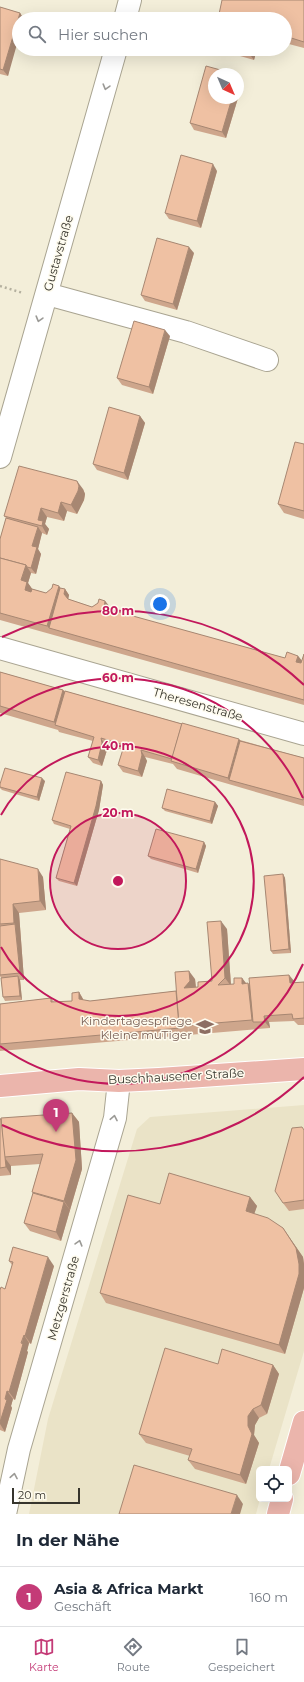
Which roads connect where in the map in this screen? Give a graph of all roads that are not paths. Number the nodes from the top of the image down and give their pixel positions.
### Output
1 (130, 0) edge
2 (127, 12) edge
3 (114, 56) edge
4 (47, 294) junction
5 (267, 360) dead end
6 (0, 457) edge
7 (0, 648) edge
8 (304, 734) edge
9 (304, 1069) edge
10 (119, 1081) junction
11 (0, 1086) edge
12 (304, 1422) edge
13 (291, 1466) edge
14 (281, 1502) edge
15 (5, 1514) edge
16 (278, 1514) edge

1 - 2 street
3 -> 4 street, Gustavstraße
4 - 5 street
4 -> 6 street, Gustavstraße
7 - 8 street, Theresenstraße
9 - 10 main road, Buschhausener Straße
10 - 11 main road, Buschhausener Straße
15 -> 10 street, Metzgerstraße
12 - 13 main road
14 - 16 main road

